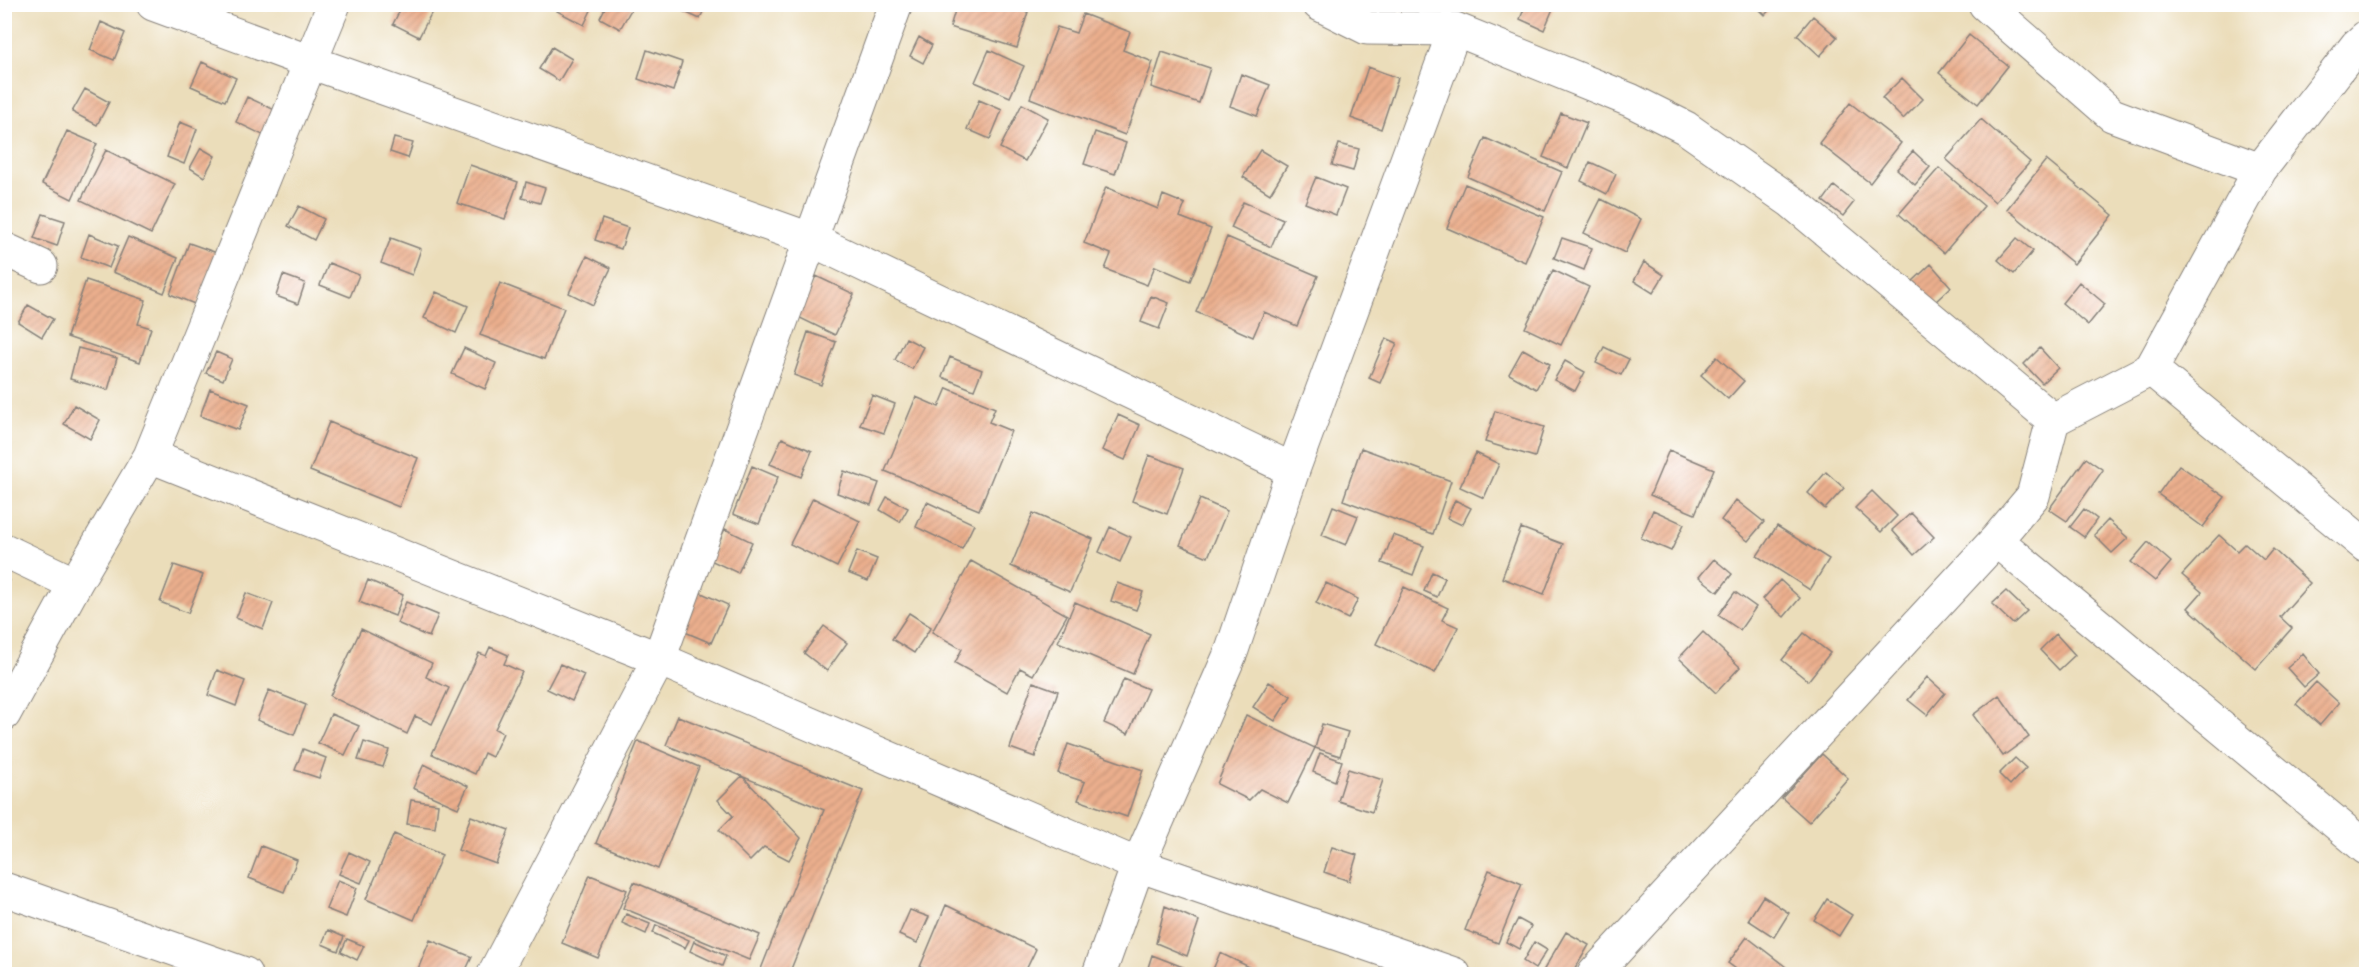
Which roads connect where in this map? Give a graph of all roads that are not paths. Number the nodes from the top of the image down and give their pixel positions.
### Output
1 (153, 4) edge
2 (334, 4) edge
3 (896, 4) edge
4 (1319, 4) edge
5 (1985, 4) edge
6 (1455, 29) junction
7 (2364, 45) edge
8 (310, 62) junction
9 (2260, 170) junction
10 (810, 238) junction
11 (4, 249) edge
12 (41, 266) dead end
13 (2151, 369) junction
14 (2053, 420) junction
15 (150, 456) junction
16 (1293, 470) junction
17 (1996, 540) junction
18 (2367, 546) edge
19 (4, 550) edge
20 (75, 584) junction
21 (659, 659) junction
22 (4, 714) edge
23 (2367, 848) edge
24 (1138, 865) junction
25 (4, 889) edge
26 (245, 975) edge
27 (494, 975) edge
28 (1099, 975) edge
29 (1454, 975) edge
30 (1594, 975) edge

1 - 8 street
2 - 8 street
3 - 10 street
4 - 6 street
5 - 9 street
6 - 14 street
6 - 16 street
7 - 9 street
8 - 10 street
8 - 15 street
9 - 13 street
10 - 16 street
10 - 21 street
11 - 12 street
13 - 14 street
13 - 18 street
14 - 17 street
15 - 20 street
15 - 21 street
16 - 24 street
17 - 23 street
17 - 30 street
19 - 20 street
20 - 22 street
21 - 24 street
21 - 27 street
24 - 28 street
24 - 29 street
25 - 26 street

